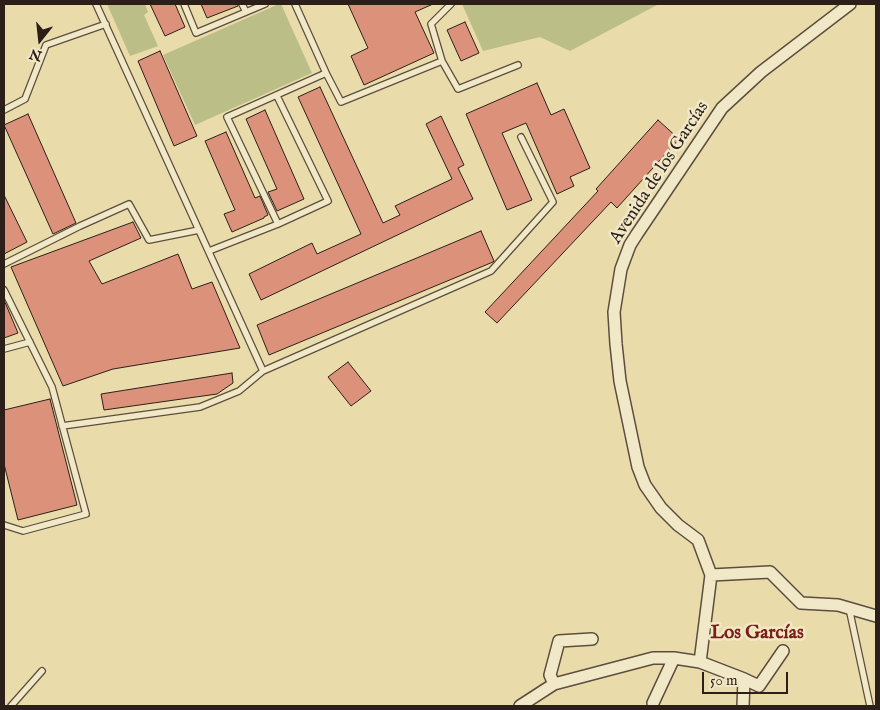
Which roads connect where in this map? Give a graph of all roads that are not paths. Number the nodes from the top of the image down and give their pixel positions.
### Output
1 (96, 4) edge
2 (184, 4) edge
3 (242, 4) edge
4 (265, 4) edge
5 (295, 4) edge
6 (451, 4) edge
7 (850, 4) edge
8 (246, 12) junction
9 (106, 24) junction
10 (442, 60) junction
11 (518, 65) dead end
12 (326, 73) junction
13 (277, 96) junction
14 (4, 110) edge
15 (522, 137) dead end
16 (278, 224) junction
17 (199, 230) junction
18 (208, 251) junction
19 (4, 264) edge
20 (4, 290) edge
21 (30, 342) junction
22 (4, 349) edge
23 (263, 371) junction
24 (62, 426) junction
25 (4, 525) edge
26 (711, 576) junction
27 (849, 608) junction
28 (876, 616) edge
29 (592, 639) dead end
30 (783, 651) dead end
31 (674, 658) junction
32 (700, 662) junction
33 (42, 671) dead end
34 (744, 679) junction
35 (554, 684) junction
36 (532, 703) edge
37 (653, 703) dead end
38 (11, 706) edge
39 (520, 706) edge
40 (743, 706) edge
41 (870, 706) edge

1 - 9 lane
2 - 8 lane
3 - 8 lane
4 - 8 lane
5 - 12 lane
6 - 10 lane
7 - 26 street, Avenida de los Garcías
9 - 14 lane
9 - 17 lane
10 - 11 lane
10 - 12 lane
12 - 13 lane
13 - 16 lane
13 - 16 lane
15 - 23 lane
16 - 18 lane
17 - 18 lane
17 - 19 lane
18 - 23 lane
20 - 21 lane
21 - 22 lane
21 - 24 lane
23 - 24 lane
24 - 25 lane
26 - 27 street
26 - 32 street, Avenida de los Garcías
27 - 28 street
27 - 41 lane
29 - 35 street
30 - 34 street
31 - 32 street
31 - 35 street
31 - 37 street
32 - 34 street
33 - 38 lane
34 - 40 street
35 - 36 street
36 - 39 street

